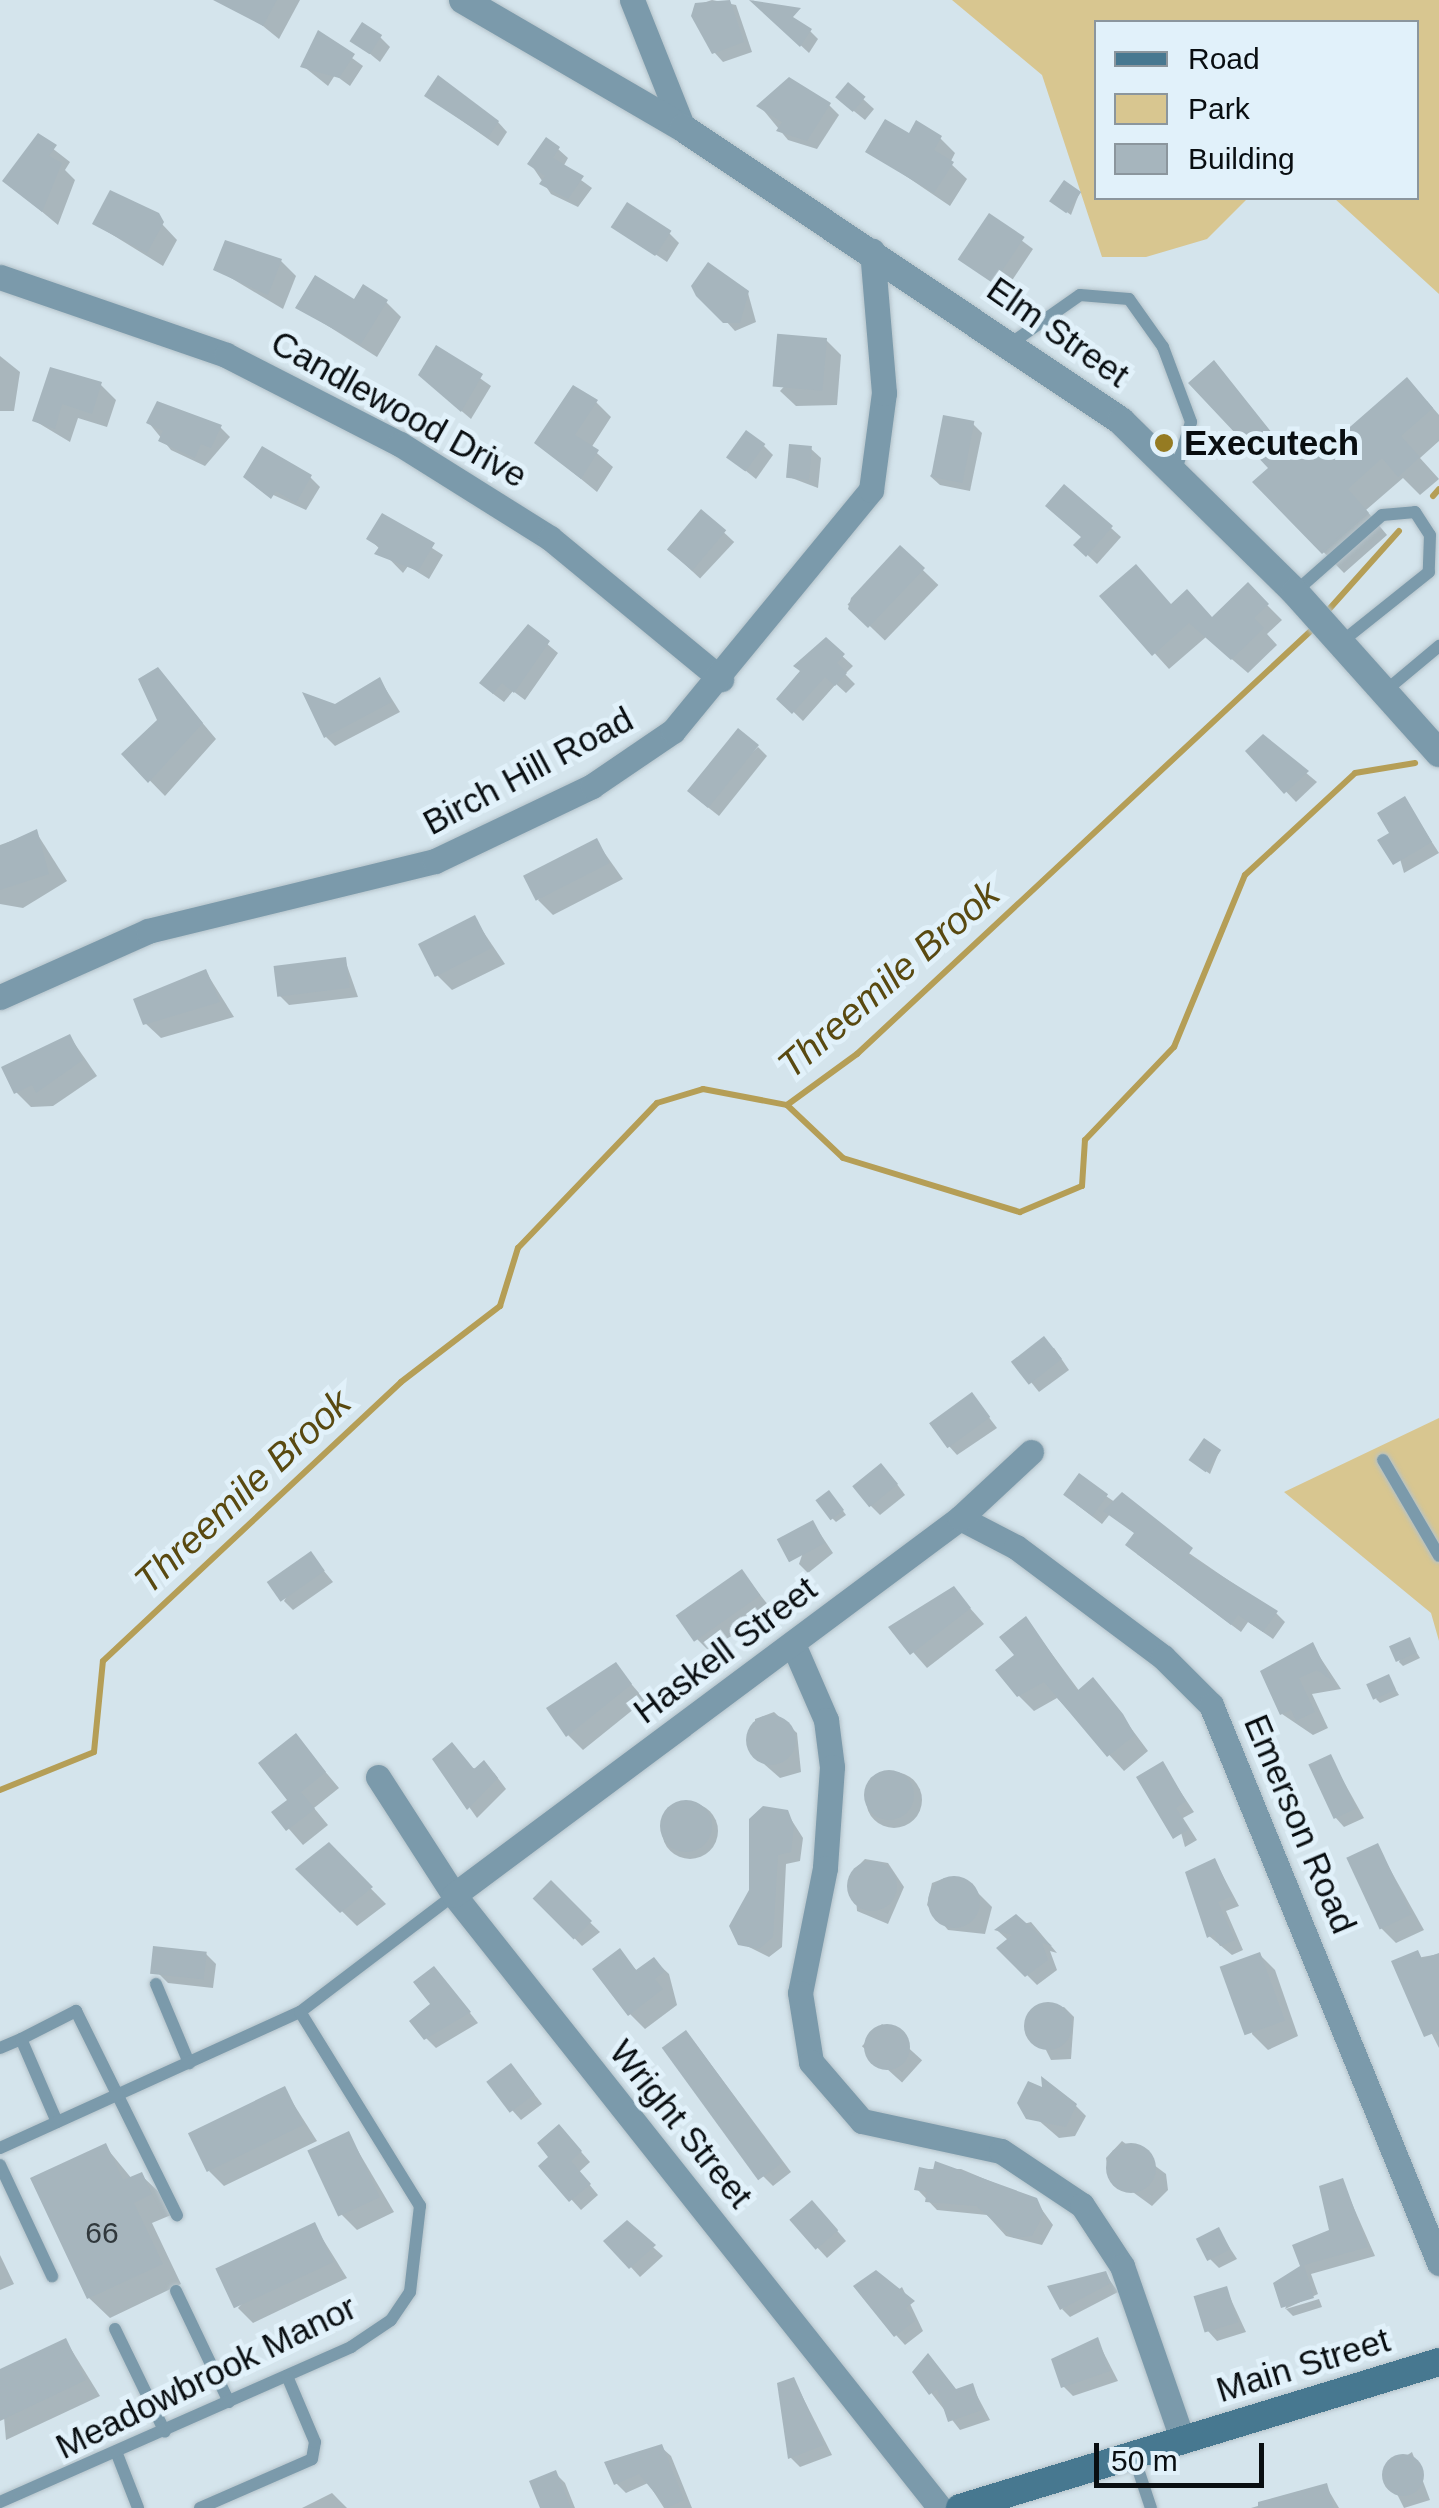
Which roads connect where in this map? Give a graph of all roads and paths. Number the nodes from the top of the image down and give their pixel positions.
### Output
1 (464, 0) edge
2 (632, 0) edge
3 (683, 128) junction
4 (872, 251) junction
5 (0, 277) edge
6 (1010, 344) junction
7 (1176, 470) junction
8 (1437, 553) edge
9 (1319, 619) junction
10 (1439, 646) edge
11 (722, 679) junction
12 (1384, 692) junction
13 (1439, 753) edge
14 (0, 998) edge
15 (1031, 1452) dead end
16 (1384, 1460) dead end
17 (960, 1518) junction
18 (1433, 1532) edge
19 (1439, 1556) edge
20 (793, 1644) junction
21 (378, 1777) dead end
22 (454, 1895) junction
23 (156, 1984) dead end
24 (300, 2012) junction
25 (21, 2039) junction
26 (0, 2048) edge
27 (188, 2063) junction
28 (119, 2094) junction
29 (58, 2122) junction
30 (0, 2148) edge
31 (0, 2164) edge
32 (177, 2215) dead end
33 (1439, 2263) edge
34 (52, 2276) dead end
35 (176, 2291) dead end
36 (115, 2329) dead end
37 (1439, 2362) edge
38 (287, 2376) junction
39 (229, 2402) junction
40 (165, 2432) junction
41 (1182, 2441) junction
42 (117, 2454) junction
43 (1133, 2454) junction
44 (0, 2502) edge
45 (138, 2508) edge
46 (200, 2508) edge
47 (940, 2508) edge
48 (960, 2508) edge
49 (1151, 2508) edge

1 - 3 street, Elm Street
2 - 3 street
3 - 4 street, Elm Street
4 - 6 street, Elm Street
4 - 11 street, Birch Hill Road
5 - 11 street, Candlewood Drive
6 - 7 street, Elm Street
6 - 7 lane
7 - 9 street, Elm Street
8 - 9 lane
8 - 9 lane
9 - 12 street, Elm Street
10 - 12 lane
11 - 14 street, Birch Hill Road
12 - 13 street, Elm Street
15 - 17 street, Haskell Street
16 - 18 lane
17 - 20 street, Haskell Street
17 - 33 street, Emerson Road
18 - 19 lane
20 - 22 street, Haskell Street
20 - 41 street
21 - 22 street, Wright Street
22 - 24 lane
22 - 47 street, Wright Street
23 - 27 lane
24 - 27 lane
24 - 38 lane, Meadowbrook Manor
25 - 26 lane
25 - 28 lane
25 - 29 lane
27 - 28 lane
28 - 29 lane
28 - 32 lane
29 - 30 lane
31 - 34 lane
35 - 39 lane
36 - 40 lane
37 - 41 main road, Main Street
38 - 39 lane, Meadowbrook Manor
38 - 46 lane
39 - 40 lane, Meadowbrook Manor
40 - 42 lane, Meadowbrook Manor
41 - 43 main road, Main Street
42 - 44 lane, Meadowbrook Manor
42 - 45 lane
43 - 48 main road, Main Street
43 - 49 lane

